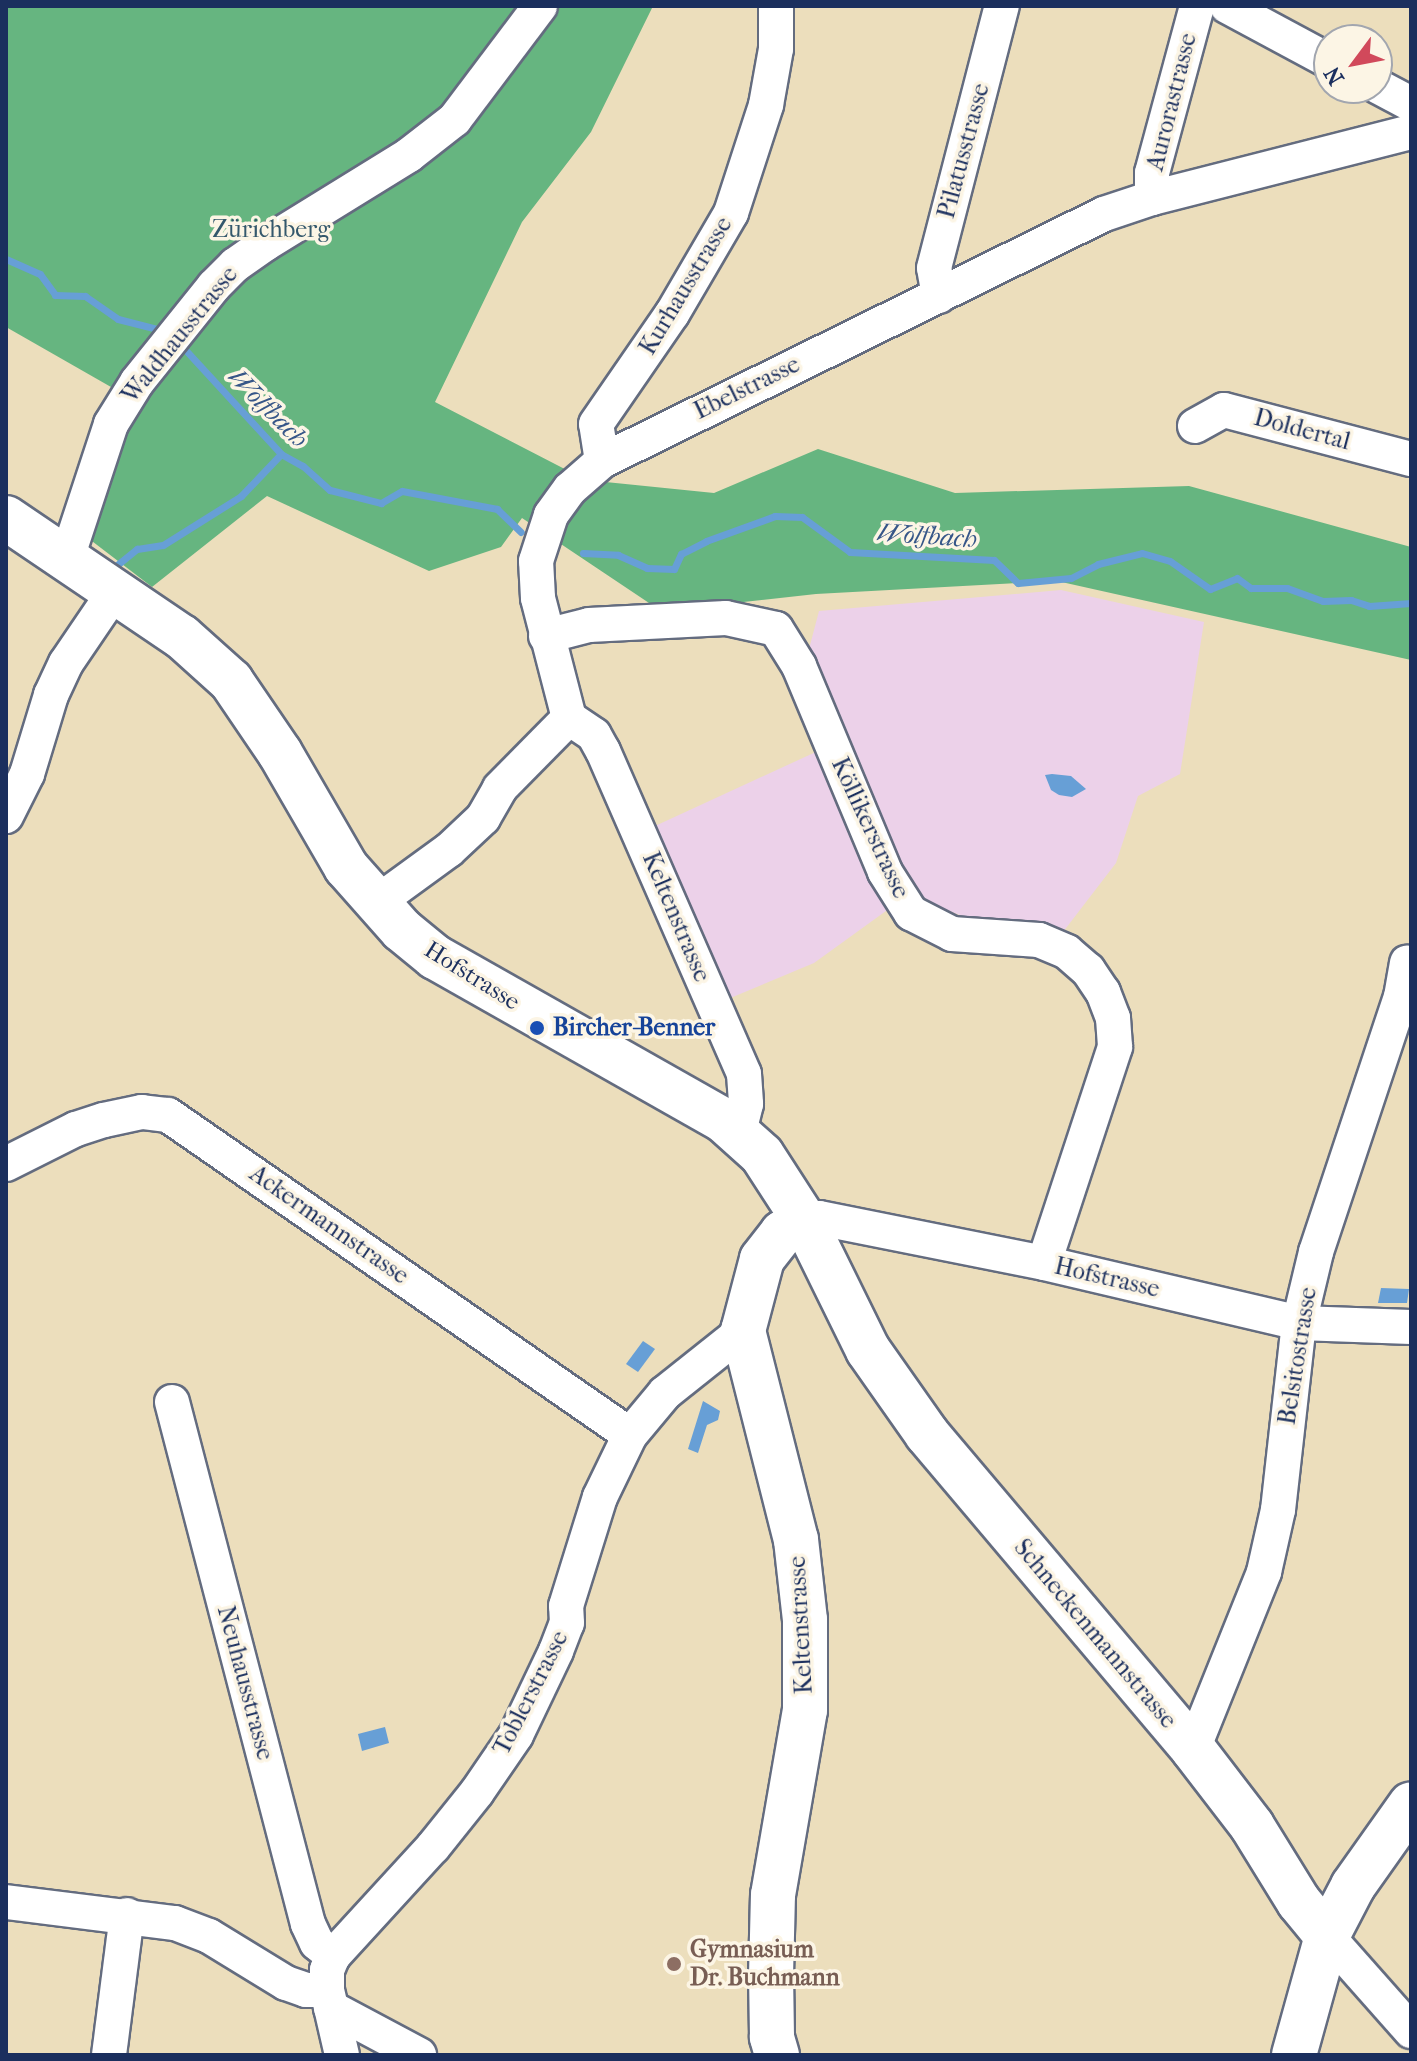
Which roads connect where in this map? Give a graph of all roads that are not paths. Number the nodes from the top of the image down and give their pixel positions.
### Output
1 (540, 6) edge
2 (776, 6) edge
3 (1002, 6) edge
4 (1197, 6) edge
5 (1227, 6) edge
6 (1313, 52) edge
7 (1393, 94) edge
8 (1411, 104) edge
9 (1411, 132) edge
10 (1152, 198) junction
11 (939, 296) junction
12 (1195, 426) dead end
13 (1411, 459) edge
14 (602, 461) junction
15 (6, 518) edge
16 (67, 558) junction
17 (115, 591) junction
18 (546, 636) junction
19 (569, 718) junction
20 (6, 816) edge
21 (376, 903) junction
22 (1407, 963) dead end
23 (751, 1143) junction
24 (6, 1164) edge
25 (804, 1220) junction
26 (1044, 1263) junction
27 (1299, 1323) junction
28 (1411, 1327) edge
29 (743, 1331) junction
30 (172, 1402) dead end
31 (630, 1435) junction
32 (1193, 1749) junction
33 (1411, 1804) edge
34 (6, 1902) edge
35 (127, 1915) junction
36 (1327, 1936) junction
37 (333, 1956) junction
38 (329, 1999) junction
39 (1407, 2026) edge
40 (109, 2055) edge
41 (342, 2055) edge
42 (419, 2055) edge
43 (777, 2055) edge
44 (1294, 2055) edge

1 - 16 street, Waldhausstrasse
2 - 14 street, Kurhausstrasse
3 - 11 street, Pilatusstrasse
4 - 10 street, Aurorastrasse
5 - 6 street
7 - 8 street
9 - 10 street, Ebelstrasse
10 - 11 street, Ebelstrasse
11 - 14 street, Ebelstrasse
12 - 13 street, Doldertal
14 - 18 street, Ebelstrasse
15 - 16 main road, Hofstrasse
16 - 17 main road, Hofstrasse
17 - 20 street
17 - 21 main road, Hofstrasse
18 - 19 street, Ebelstrasse
18 - 26 street, Köllikerstrasse
19 - 21 street
19 - 23 street, Keltenstrasse
21 - 23 main road, Hofstrasse
22 - 27 street, Belsitostrasse
23 - 25 main road, Schneckenmannstrasse
24 - 31 street, Ackermannstrasse
25 - 26 street, Hofstrasse
25 - 29 main road, Keltenstrasse
25 - 32 main road, Schneckenmannstrasse
26 - 27 street, Hofstrasse
27 - 28 street, Hofstrasse
27 - 32 street, Belsitostrasse
29 - 31 street, Toblerstrasse
29 - 43 main road, Keltenstrasse
30 - 37 street, Neuhausstrasse
31 - 37 street, Toblerstrasse
32 - 36 main road, Schneckenmannstrasse
33 - 36 main road
34 - 35 street
35 - 38 street
35 - 40 street
36 - 39 street, Schneckenmannstrasse
36 - 44 main road
37 - 38 street
38 - 41 street
38 - 42 street

